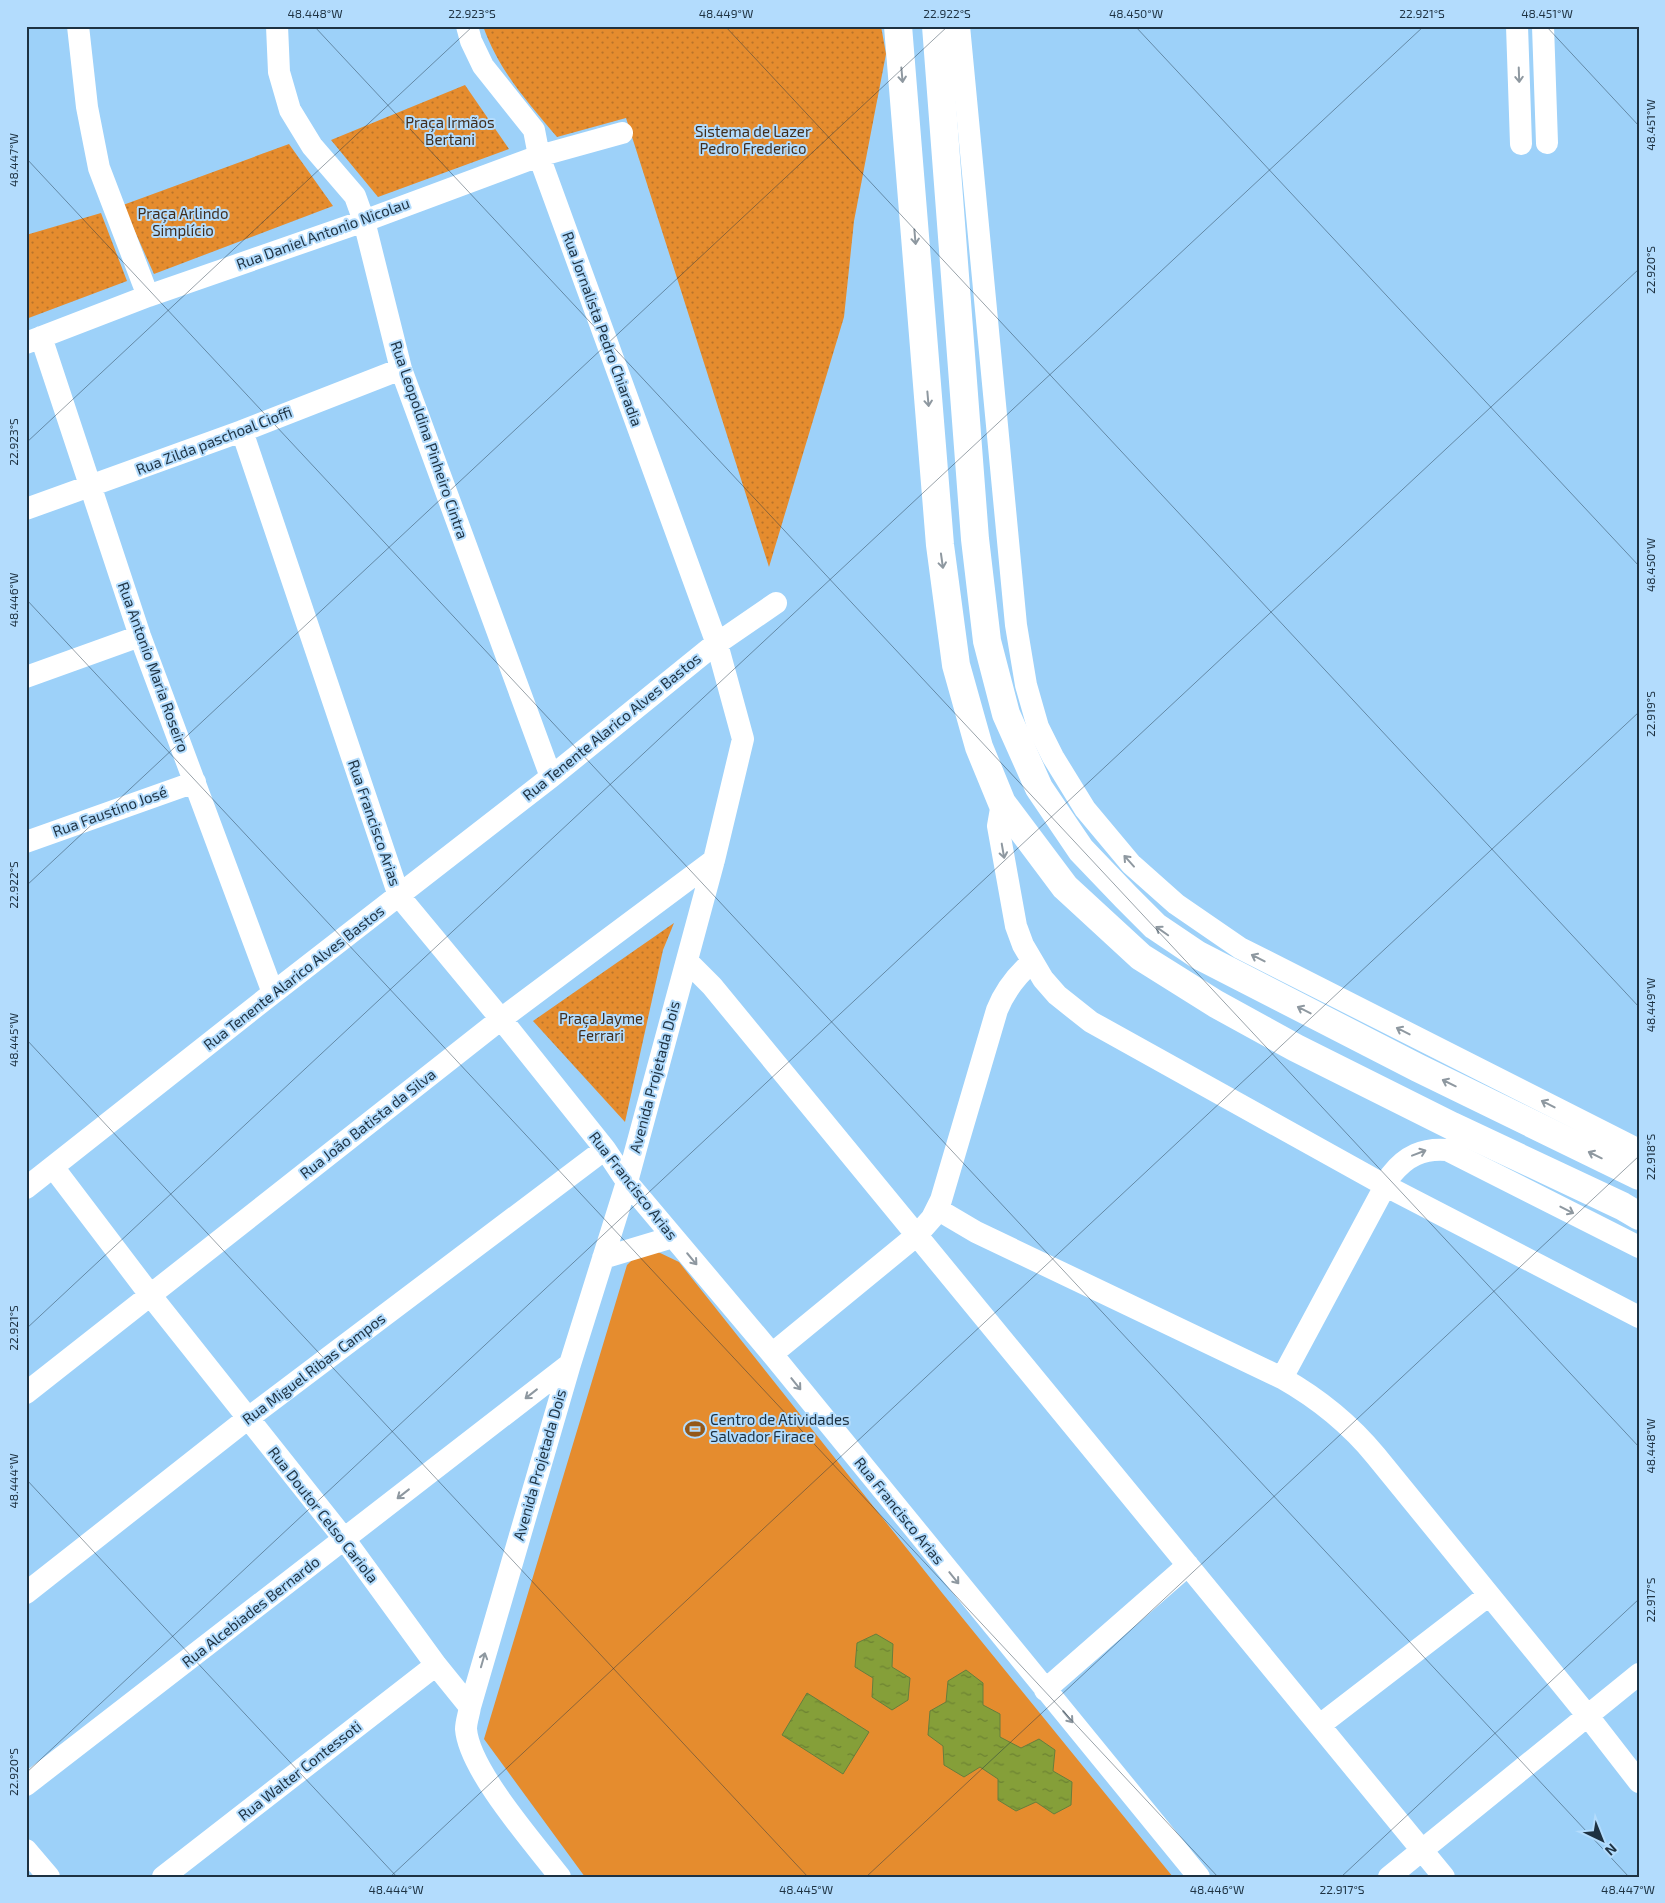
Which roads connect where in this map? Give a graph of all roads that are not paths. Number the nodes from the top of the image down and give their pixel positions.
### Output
1 (78, 26) edge
2 (277, 26) edge
3 (467, 26) edge
4 (898, 26) edge
5 (936, 26) edge
6 (959, 26) edge
7 (1518, 26) edge
8 (1543, 26) edge
9 (622, 132) dead end
10 (1547, 143) dead end
11 (1521, 144) dead end
12 (539, 156) junction
13 (364, 220) junction
14 (148, 296) junction
15 (34, 340) edge
16 (401, 369) junction
17 (242, 431) junction
18 (91, 487) junction
19 (26, 509) edge
20 (776, 603) dead end
21 (140, 636) junction
22 (717, 644) junction
23 (26, 677) edge
24 (551, 778) junction
25 (195, 782) junction
26 (1002, 802) junction
27 (26, 842) edge
28 (714, 860) junction
29 (399, 896) junction
30 (687, 961) junction
31 (1032, 962) junction
32 (273, 993) junction
33 (501, 1019) junction
34 (1452, 1126) junction
35 (605, 1149) junction
36 (1639, 1150) edge
37 (53, 1167) junction
38 (1639, 1176) edge
39 (626, 1182) junction
40 (1513, 1183) junction
41 (1386, 1186) junction
42 (26, 1188) edge
43 (937, 1209) junction
44 (1639, 1216) edge
45 (917, 1235) junction
46 (673, 1237) junction
47 (1639, 1247) edge
48 (603, 1258) junction
49 (151, 1296) junction
50 (1639, 1318) edge
51 (772, 1354) junction
52 (570, 1364) junction
53 (1282, 1378) junction
54 (26, 1393) edge
55 (247, 1419) junction
56 (345, 1540) junction
57 (1188, 1565) junction
58 (26, 1594) edge
59 (1489, 1595) junction
60 (436, 1665) junction
61 (1639, 1674) edge
62 (1045, 1690) junction
63 (470, 1707) junction
64 (1586, 1715) junction
65 (1320, 1725) junction
66 (1639, 1782) edge
67 (26, 1785) edge
68 (1422, 1849) junction
69 (26, 1850) edge
70 (49, 1877) edge
71 (163, 1877) edge
72 (560, 1877) edge
73 (1199, 1877) edge
74 (1389, 1877) edge
75 (1444, 1877) edge

1 - 14 street
2 - 13 street, Rua Leopoldina Pinheiro Cintra
3 - 12 street, Rua Jornalista Pedro Chiaradia
4 -> 26 main road
38 -> 5 main road
36 -> 6 street
7 -> 11 street
8 - 10 street
9 - 12 street, Rua Daniel Antonio Nicolau
12 - 13 street, Rua Daniel Antonio Nicolau
12 - 22 street, Rua Jornalista Pedro Chiaradia
13 - 14 street, Rua Daniel Antonio Nicolau
13 - 16 street, Rua Leopoldina Pinheiro Cintra
14 - 15 street, Rua Daniel Antonio Nicolau
15 - 18 street, Rua Antonio Maria Roseiro
16 - 17 street, Rua Zilda paschoal Cioffi
16 - 24 street, Rua Leopoldina Pinheiro Cintra
17 - 18 street, Rua Zilda paschoal Cioffi
17 - 29 street, Rua Francisco Arias
18 - 19 street, Rua Zilda paschoal Cioffi
18 - 21 street, Rua Antonio Maria Roseiro
20 - 22 street, Rua Tenente Alarico Alves Bastos
21 - 23 street
21 - 25 street, Rua Antonio Maria Roseiro
22 - 24 street, Rua Tenente Alarico Alves Bastos
22 - 28 street, Avenida Projetada Dois
24 - 29 street, Rua Tenente Alarico Alves Bastos
25 - 27 street, Rua Faustino José
25 - 32 street, Rua Antonio Maria Roseiro
26 -> 31 street
26 - 34 main road
28 - 30 street, Avenida Projetada Dois
28 - 33 street, Rua João Batista da Silva
29 - 32 street, Rua Tenente Alarico Alves Bastos
29 - 33 street, Rua Francisco Arias
30 - 39 street, Avenida Projetada Dois
30 - 45 street
31 - 41 street
31 - 43 street
32 - 37 street, Rua Tenente Alarico Alves Bastos
33 - 35 street, Rua Francisco Arias
33 - 49 street, Rua João Batista da Silva
34 - 40 street
34 - 44 main road
35 - 39 street, Rua Francisco Arias
35 - 55 street, Rua Miguel Ribas Campos
37 - 42 street, Rua Tenente Alarico Alves Bastos
37 - 49 street, Rua Doutor Celso Cariola
39 - 46 street, Rua Francisco Arias
39 - 48 street, Avenida Projetada Dois
41 -> 40 street
40 -> 47 street
41 - 50 street
41 - 53 street
43 - 45 street
43 - 53 street
45 - 51 street
45 - 57 street
46 - 48 street
46 -> 51 street, Rua Francisco Arias
48 - 52 street, Avenida Projetada Dois
49 - 54 street, Rua João Batista da Silva
49 - 55 street, Rua Doutor Celso Cariola
51 -> 62 street, Rua Francisco Arias
52 -> 56 street, Rua Alcebiades Bernardo
63 -> 52 street, Avenida Projetada Dois
53 - 59 street
55 - 56 street, Rua Doutor Celso Cariola
55 - 58 street, Rua Miguel Ribas Campos
56 - 60 street, Rua Doutor Celso Cariola
56 - 67 street, Rua Alcebiades Bernardo
57 - 62 street
57 - 65 street
59 - 64 street
59 - 65 street
60 - 63 street, Rua Doutor Celso Cariola
60 - 71 street, Rua Walter Contessoti
61 - 64 street
62 -> 73 street, Rua Francisco Arias
63 - 72 street
64 - 66 street
64 - 68 street
65 - 68 street
68 - 74 street
68 - 75 street
69 - 70 street

